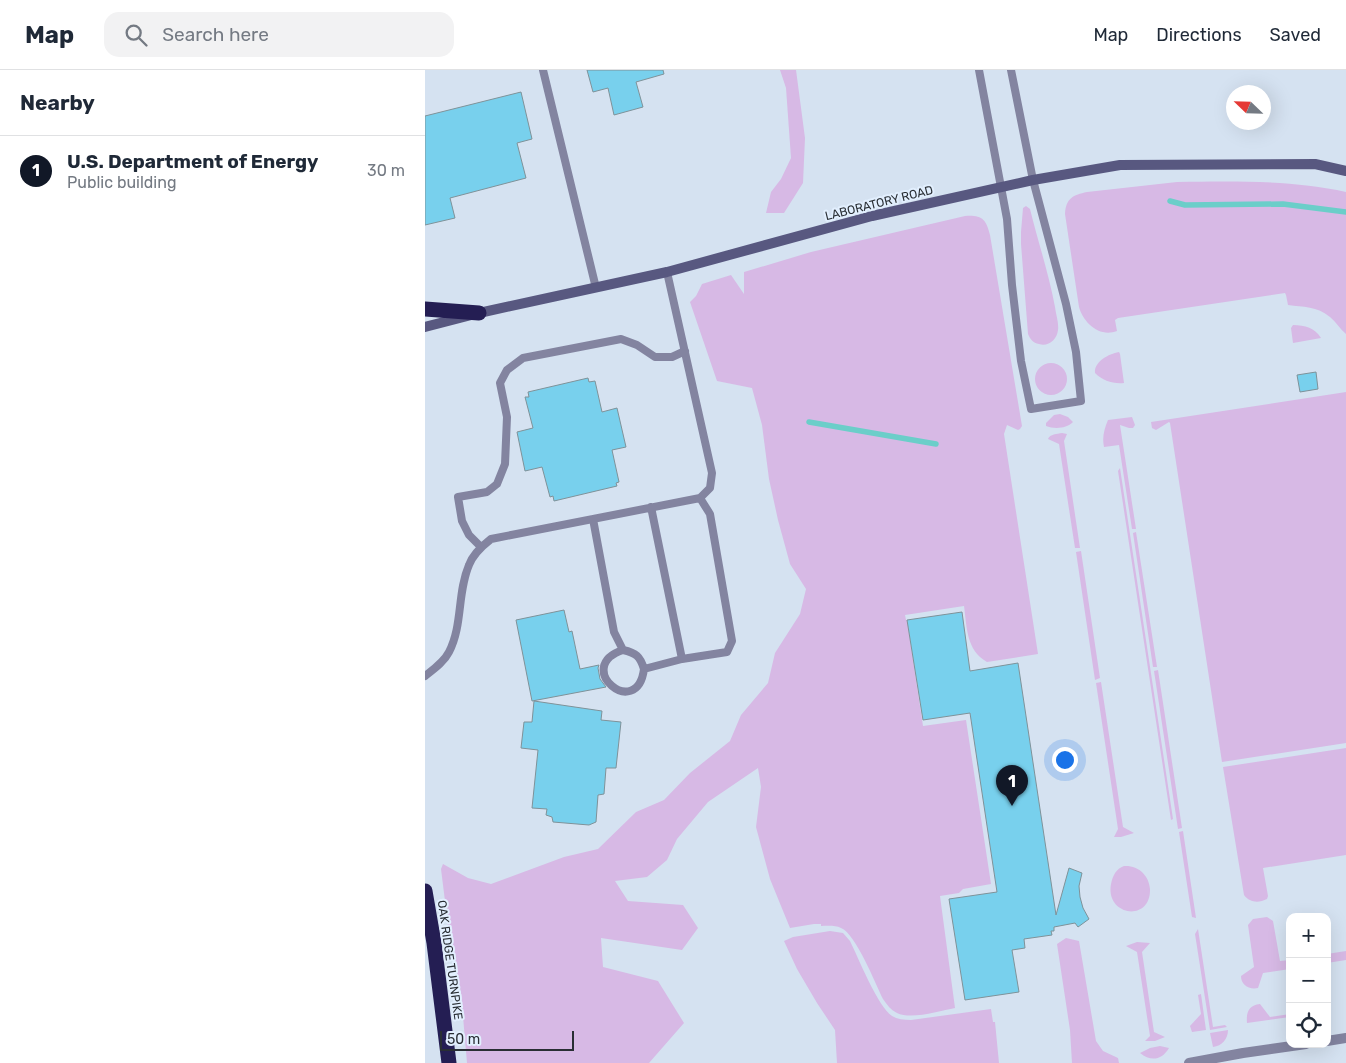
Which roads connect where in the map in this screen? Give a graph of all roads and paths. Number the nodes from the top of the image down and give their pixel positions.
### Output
1 (543, 70) edge
2 (979, 70) edge
3 (1011, 70) edge
4 (1346, 171) edge
5 (1033, 180) junction
6 (1000, 187) junction
7 (667, 272) junction
8 (596, 288) junction
9 (425, 310) edge
10 (479, 313) junction
11 (425, 327) edge
12 (685, 351) junction
13 (700, 498) junction
14 (651, 507) junction
15 (593, 519) junction
16 (481, 547) junction
17 (623, 650) junction
18 (682, 659) junction
19 (645, 669) junction
20 (425, 676) edge
21 (425, 891) edge
22 (427, 911) edge
23 (430, 944) edge
24 (1346, 1038) edge
25 (1331, 1040) edge
26 (1286, 1047) edge
27 (449, 1063) edge
28 (1189, 1063) edge

1 - 8 lane
2 - 6 lane
3 - 5 lane
4 - 5 street, LABORATORY ROAD
5 - 6 street, LABORATORY ROAD
5 - 6 lane
6 - 7 street, LABORATORY ROAD
7 - 8 street, LABORATORY ROAD
7 - 12 lane
8 - 10 street, LABORATORY ROAD
9 - 10 highway
10 - 11 street, LABORATORY ROAD
12 - 13 lane
12 - 16 lane
13 - 14 lane
13 - 18 lane
14 - 15 lane
14 - 18 lane
15 - 16 lane
15 - 17 lane
16 - 20 lane
17 - 19 lane
17 - 19 lane
18 - 19 lane
21 - 22 highway, OAK RIDGE TURNPIKE
22 - 23 highway, OAK RIDGE TURNPIKE
23 - 27 highway, OAK RIDGE TURNPIKE
24 - 25 street
26 - 28 street

